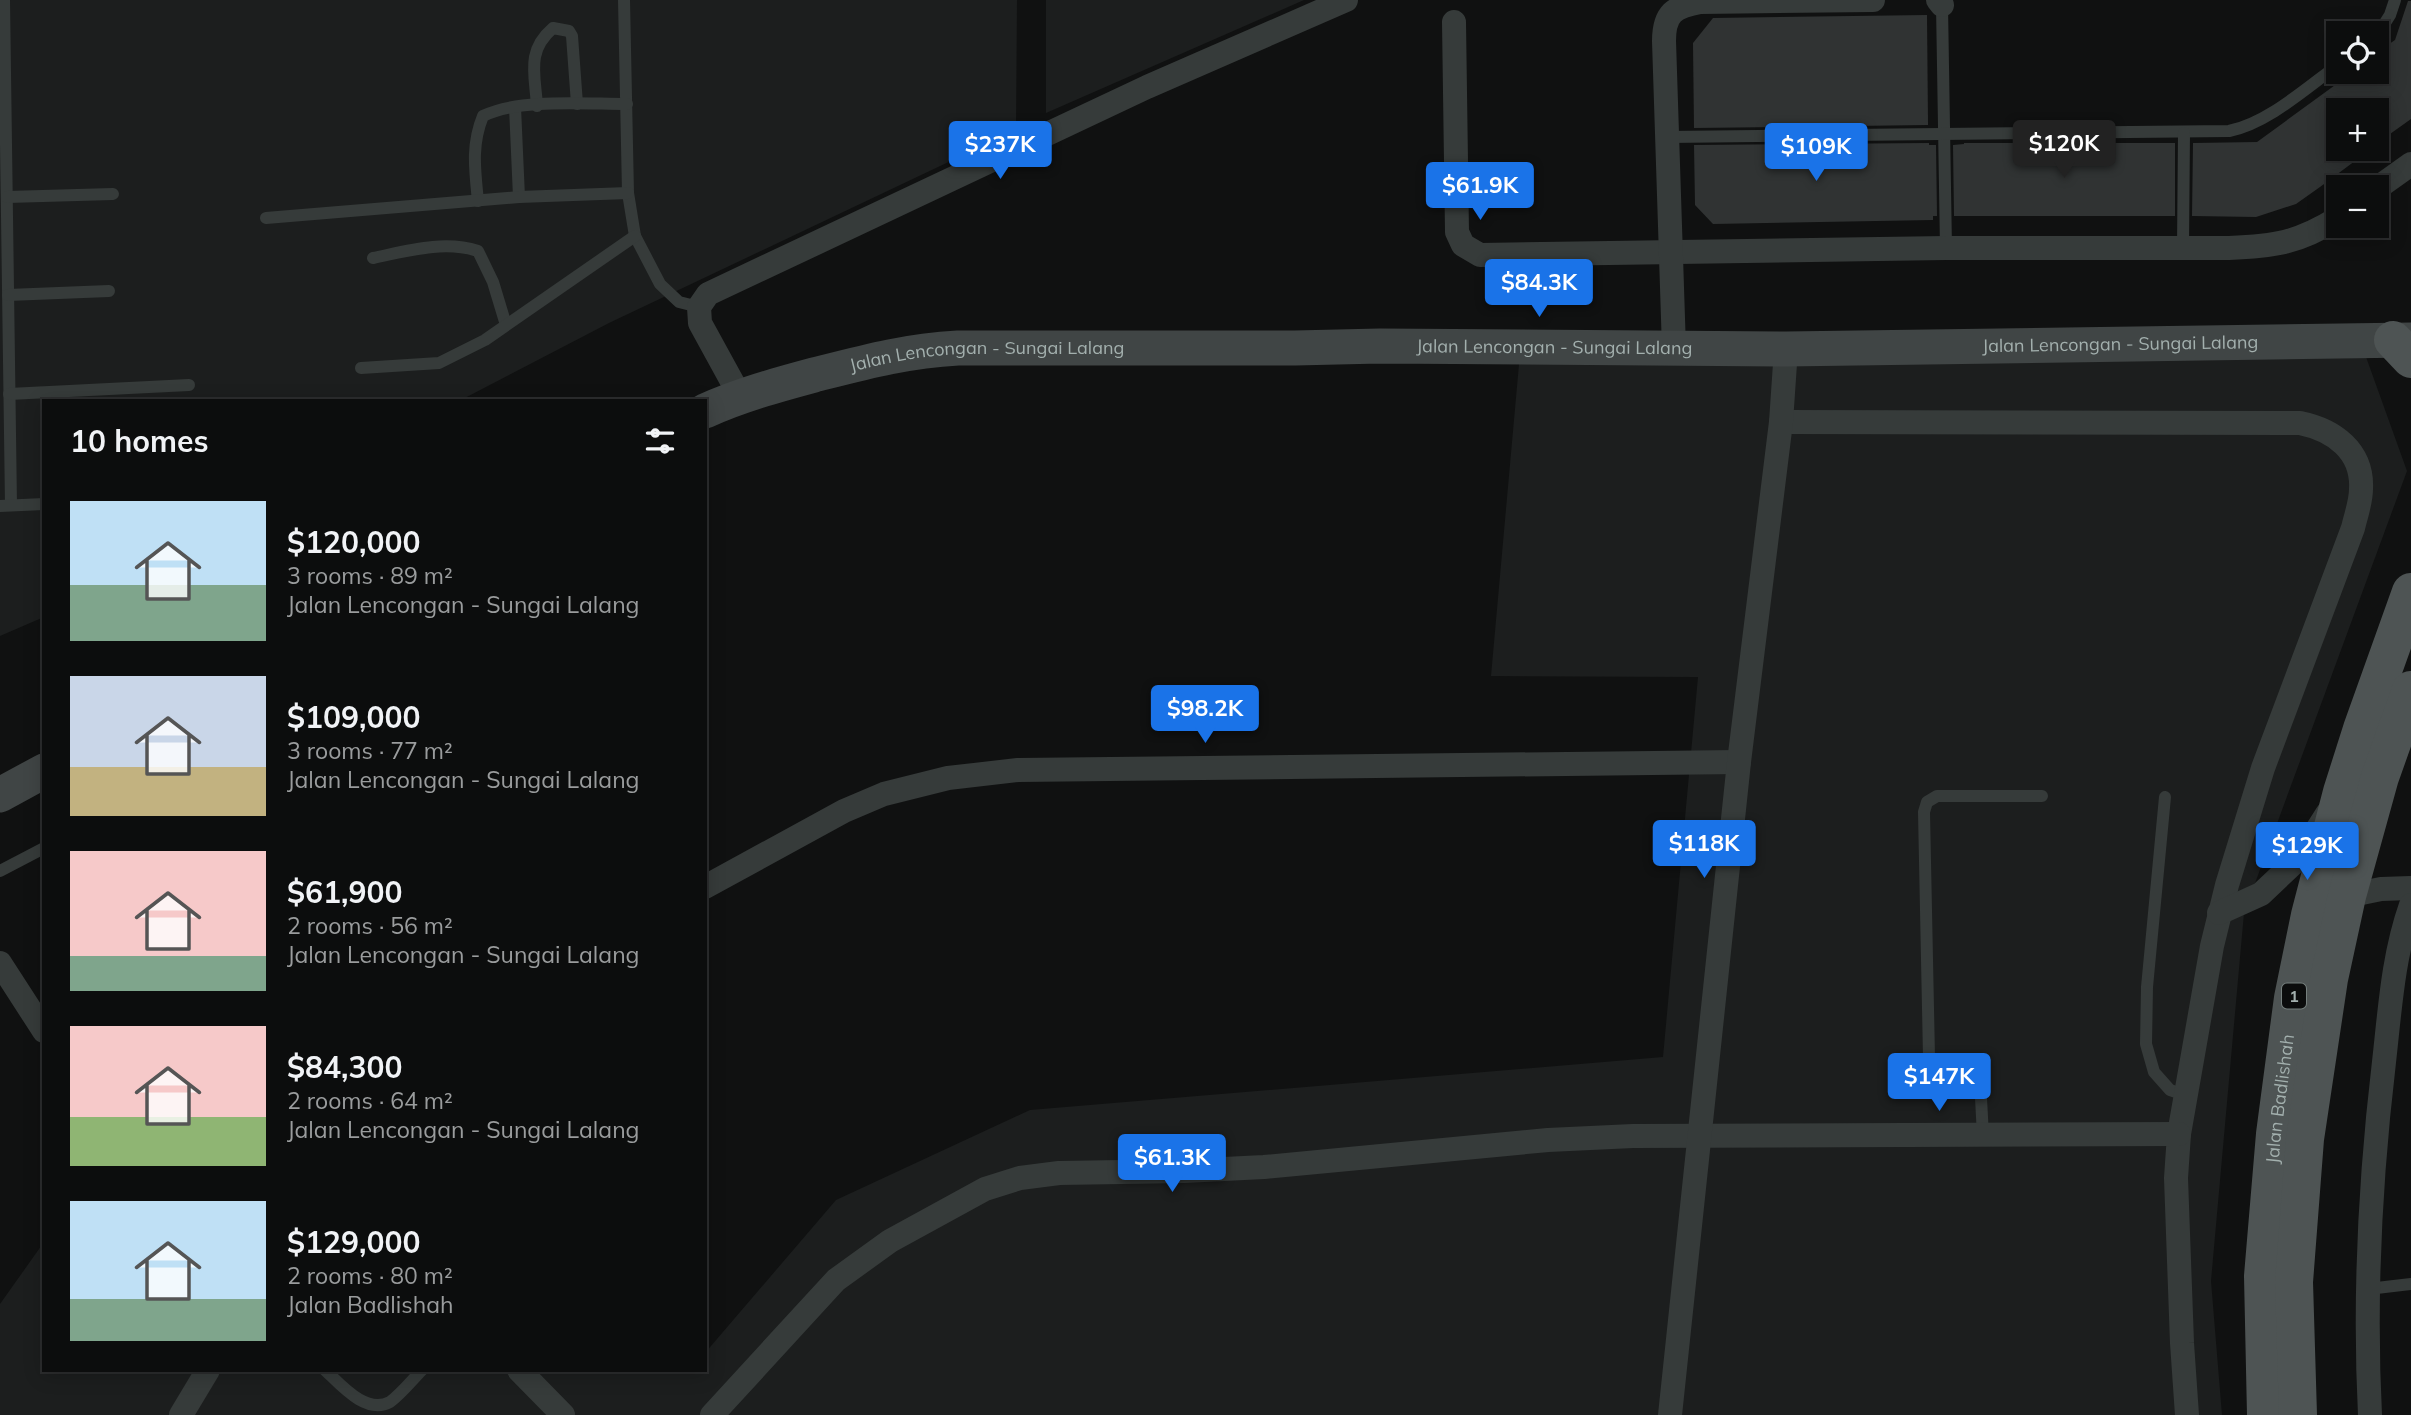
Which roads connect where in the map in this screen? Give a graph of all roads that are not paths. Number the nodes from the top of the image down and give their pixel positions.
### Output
1 (4, 0) edge
2 (624, 0) edge
3 (1346, 0) edge
4 (1873, 0) edge
5 (2395, 0) edge
6 (1940, 3) edge
7 (2386, 21) edge
8 (1454, 22) dead end
9 (2326, 73) edge
10 (577, 104) junction
11 (627, 104) junction
12 (537, 106) junction
13 (515, 107) junction
14 (2184, 133) junction
15 (1945, 135) junction
16 (1667, 137) junction
17 (2411, 164) edge
18 (2389, 180) edge
19 (628, 193) junction
20 (113, 194) dead end
21 (7, 197) junction
22 (519, 197) junction
23 (478, 201) junction
24 (266, 218) dead end
25 (2326, 226) edge
26 (635, 236) junction
27 (2183, 247) junction
28 (1947, 248) junction
29 (1673, 252) junction
30 (373, 258) dead end
31 (109, 291) dead end
32 (8, 295) junction
33 (699, 307) junction
34 (506, 325) junction
35 (2407, 344) edge
36 (1674, 349) junction
37 (1786, 349) junction
38 (4, 356) edge
39 (362, 368) dead end
40 (189, 386) dead end
41 (9, 394) junction
42 (740, 396) junction
43 (707, 410) edge
44 (1781, 422) junction
45 (42, 504) edge
46 (5, 506) edge
47 (2411, 592) edge
48 (2411, 690) edge
49 (1739, 762) junction
50 (23, 783) edge
51 (2342, 792) junction
52 (2042, 796) dead end
53 (2165, 797) dead end
54 (0, 812) edge
55 (42, 849) edge
56 (0, 871) edge
57 (707, 886) edge
58 (2411, 888) edge
59 (2347, 896) junction
60 (2411, 905) edge
61 (2220, 913) junction
62 (0, 963) edge
63 (42, 1028) edge
64 (2185, 1095) junction
65 (2179, 1134) junction
66 (1983, 1136) junction
67 (1700, 1137) junction
68 (2411, 1284) edge
69 (2368, 1289) junction
70 (207, 1372) edge
71 (327, 1372) edge
72 (420, 1372) edge
73 (522, 1372) edge
74 (187, 1413) edge
75 (563, 1415) edge
76 (712, 1415) edge
77 (1670, 1415) edge
78 (2188, 1415) edge
79 (2266, 1415) edge
80 (2298, 1415) edge
81 (2370, 1415) edge

1 - 21 lane
2 - 11 lane
3 - 33 street
4 - 16 street
5 - 7 lane
6 - 15 lane
8 - 29 street
9 - 14 lane
10 - 11 lane
10 - 12 lane
10 - 12 lane
11 - 19 lane
12 - 13 lane
13 - 22 lane
13 - 23 lane
14 - 15 lane
14 - 27 lane
15 - 16 lane
15 - 28 lane
16 - 29 street
17 - 18 street
19 - 22 lane
19 - 26 lane
20 - 21 lane
21 - 32 lane
22 - 23 lane
23 - 24 lane
25 - 27 street
26 - 33 lane
26 - 34 lane
27 - 28 street
28 - 29 street
29 - 36 street
30 - 34 lane
31 - 32 lane
32 - 38 lane
33 - 42 street
34 - 39 lane
35 - 37 street, Jalan Lencongan - Sungai Lalang
36 - 37 street, Jalan Lencongan - Sungai Lalang
36 - 42 street, Jalan Lencongan - Sungai Lalang
37 - 44 street
38 - 41 lane
40 - 41 lane
41 - 46 lane
42 - 43 street, Jalan Lencongan - Sungai Lalang
44 - 49 street
44 - 61 street
45 - 46 lane
47 - 51 main road, Jalan Badlishah / 1
48 - 59 main road, Jalan Badlishah / 1
49 - 57 street
49 - 67 street
50 - 54 street
51 - 61 street
51 - 79 main road, Jalan Badlishah / 1
52 - 66 lane
53 - 64 lane
55 - 56 lane
58 - 59 street
59 - 80 main road, Jalan Badlishah / 1
60 - 69 street
61 - 64 street
62 - 63 street
64 - 65 street
65 - 66 street
65 - 78 street
66 - 67 street
67 - 76 street
67 - 77 street
68 - 69 lane
69 - 81 street
70 - 74 street
71 - 72 lane
73 - 75 street

